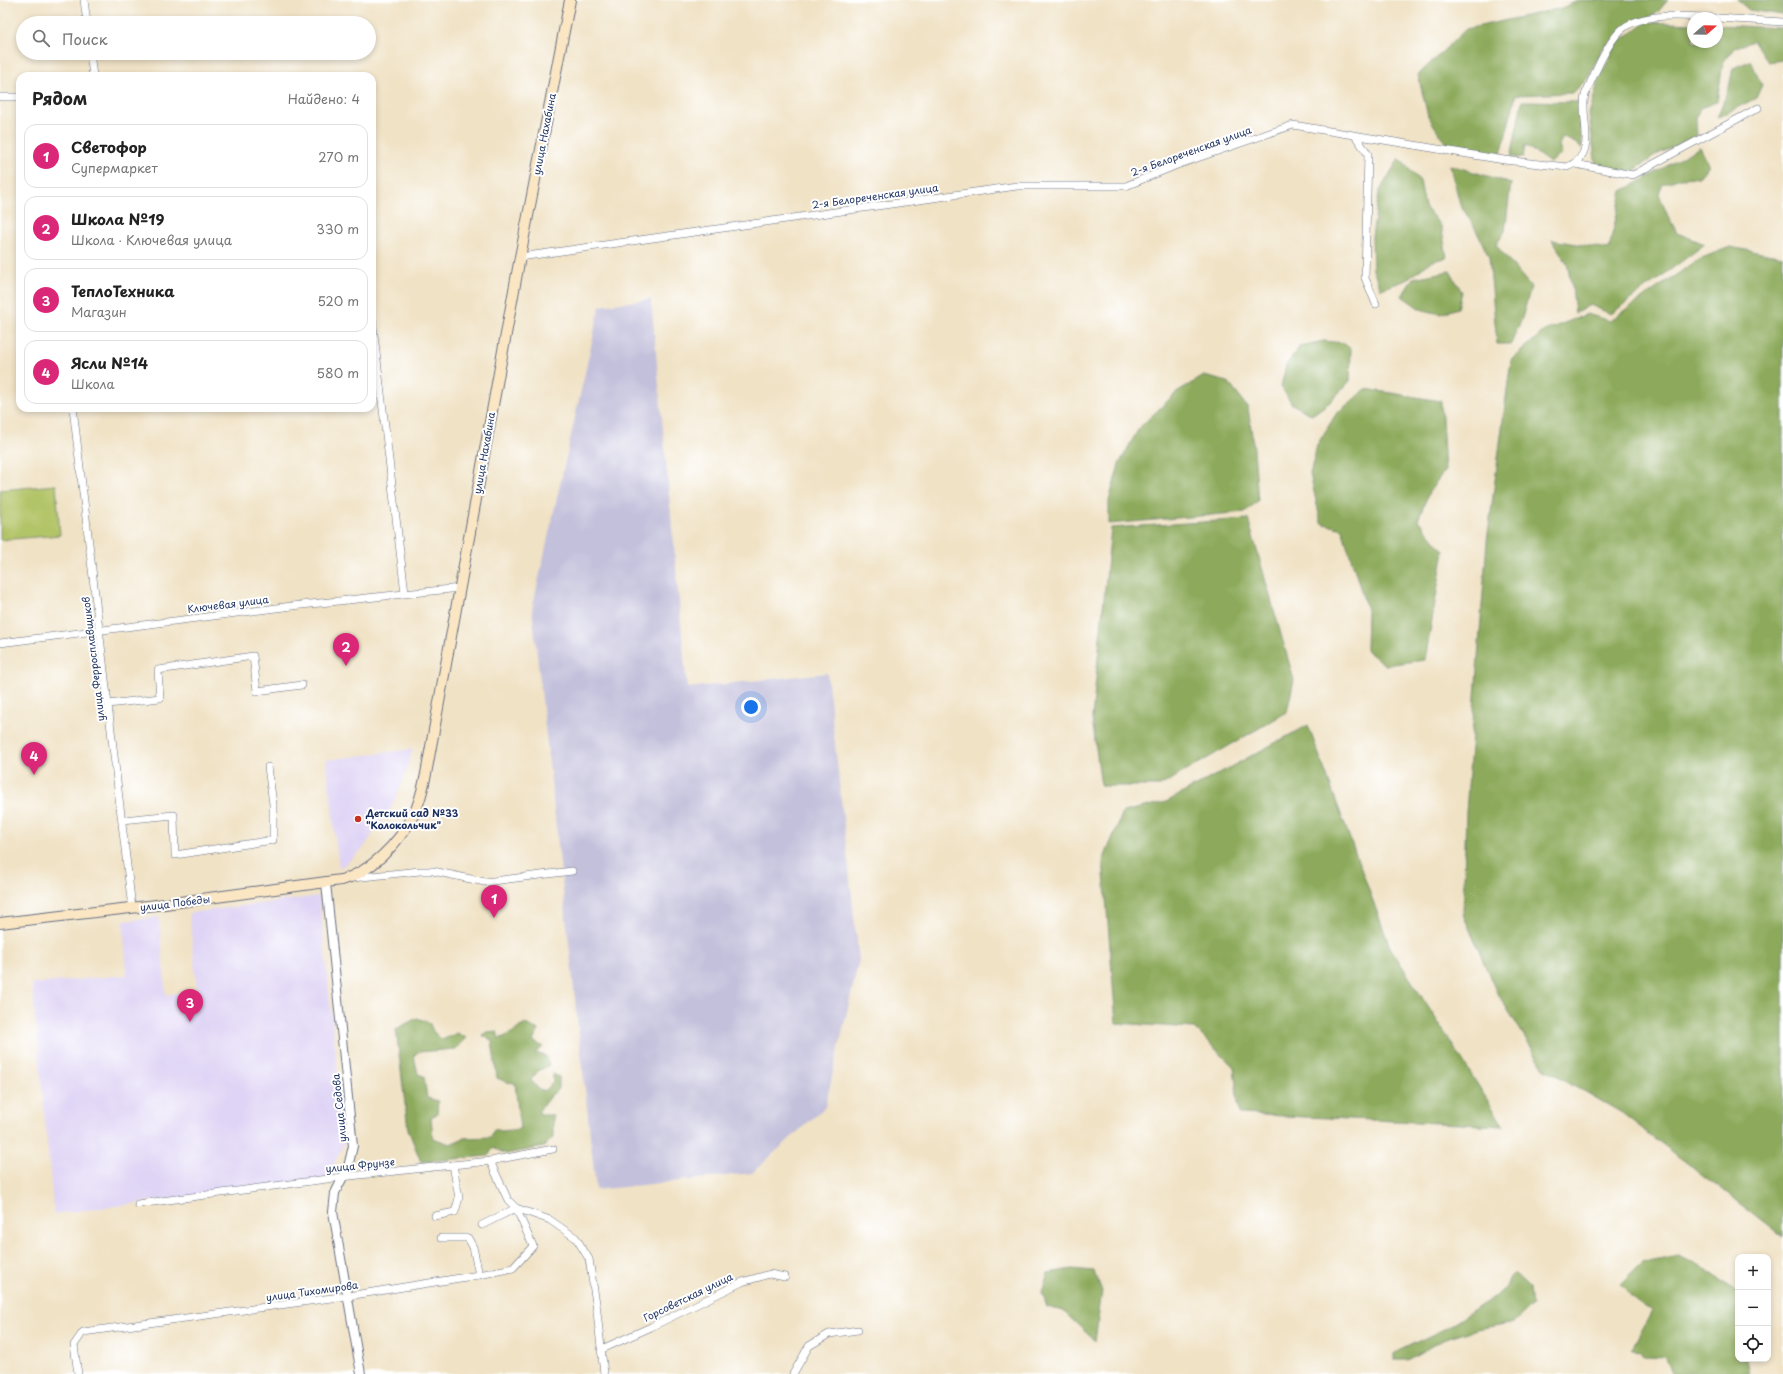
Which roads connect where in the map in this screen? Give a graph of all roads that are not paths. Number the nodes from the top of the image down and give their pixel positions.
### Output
1 (84, 0) edge
2 (570, 0) edge
3 (86, 16) edge
4 (1687, 17) edge
5 (1723, 18) edge
6 (1783, 22) edge
7 (91, 60) edge
8 (92, 72) edge
9 (0, 97) edge
10 (16, 97) edge
11 (1758, 108) dead end
12 (1356, 137) junction
13 (1575, 164) junction
14 (520, 257) junction
15 (1376, 304) dead end
16 (376, 351) edge
17 (73, 412) edge
18 (460, 588) junction
19 (405, 593) junction
20 (99, 630) junction
21 (0, 643) edge
22 (302, 685) dead end
23 (108, 704) junction
24 (268, 767) dead end
25 (122, 820) junction
26 (572, 871) dead end
27 (350, 878) junction
28 (326, 883) junction
29 (132, 908) junction
30 (0, 923) edge
31 (553, 1149) dead end
32 (490, 1161) junction
33 (453, 1166) junction
34 (342, 1177) junction
35 (138, 1204) dead end
36 (516, 1208) junction
37 (435, 1216) dead end
38 (482, 1226) dead end
39 (441, 1238) dead end
40 (479, 1275) junction
41 (785, 1277) dead end
42 (347, 1296) junction
43 (858, 1330) dead end
44 (602, 1349) junction
45 (78, 1374) edge
46 (361, 1374) edge
47 (604, 1374) edge
48 (793, 1374) edge

1 - 3 street
2 - 14 main road, улица Нахабина
4 - 13 street
5 - 6 street
7 - 8 street
9 - 10 street
11 - 13 street, 2-я Белореченская улица
12 - 13 street, 2-я Белореченская улица
12 - 14 street, 2-я Белореченская улица
12 - 15 street
14 - 18 main road, улица Нахабина
16 - 19 street
17 - 20 street, улица Ферросплавщиков
18 - 19 street, Ключевая улица
18 - 27 main road, улица Нахабина
19 - 20 street, Ключевая улица
20 - 21 street, Ключевая улица
20 - 23 street, улица Ферросплавщиков
22 - 23 street
23 - 25 street, улица Ферросплавщиков
24 - 25 street
25 - 29 street, улица Ферросплавщиков
26 - 27 street
27 - 28 main road, улица Победы
28 - 29 main road, улица Победы
28 - 34 street, улица Седова
29 - 30 main road, улица Победы
31 - 32 street, улица Фрунзе
32 - 33 street, улица Фрунзе
32 - 36 street
33 - 34 street, улица Фрунзе
33 - 37 street
34 - 35 street, улица Фрунзе
34 - 42 street, улица Седова
36 - 38 street
36 - 40 street, улица Тихомирова
36 - 44 street
39 - 40 street
40 - 42 street, улица Тихомирова
41 - 44 street, Горсоветская улица
42 - 45 street, улица Тихомирова
42 - 46 street, улица Седова
43 - 48 street
44 - 47 street

